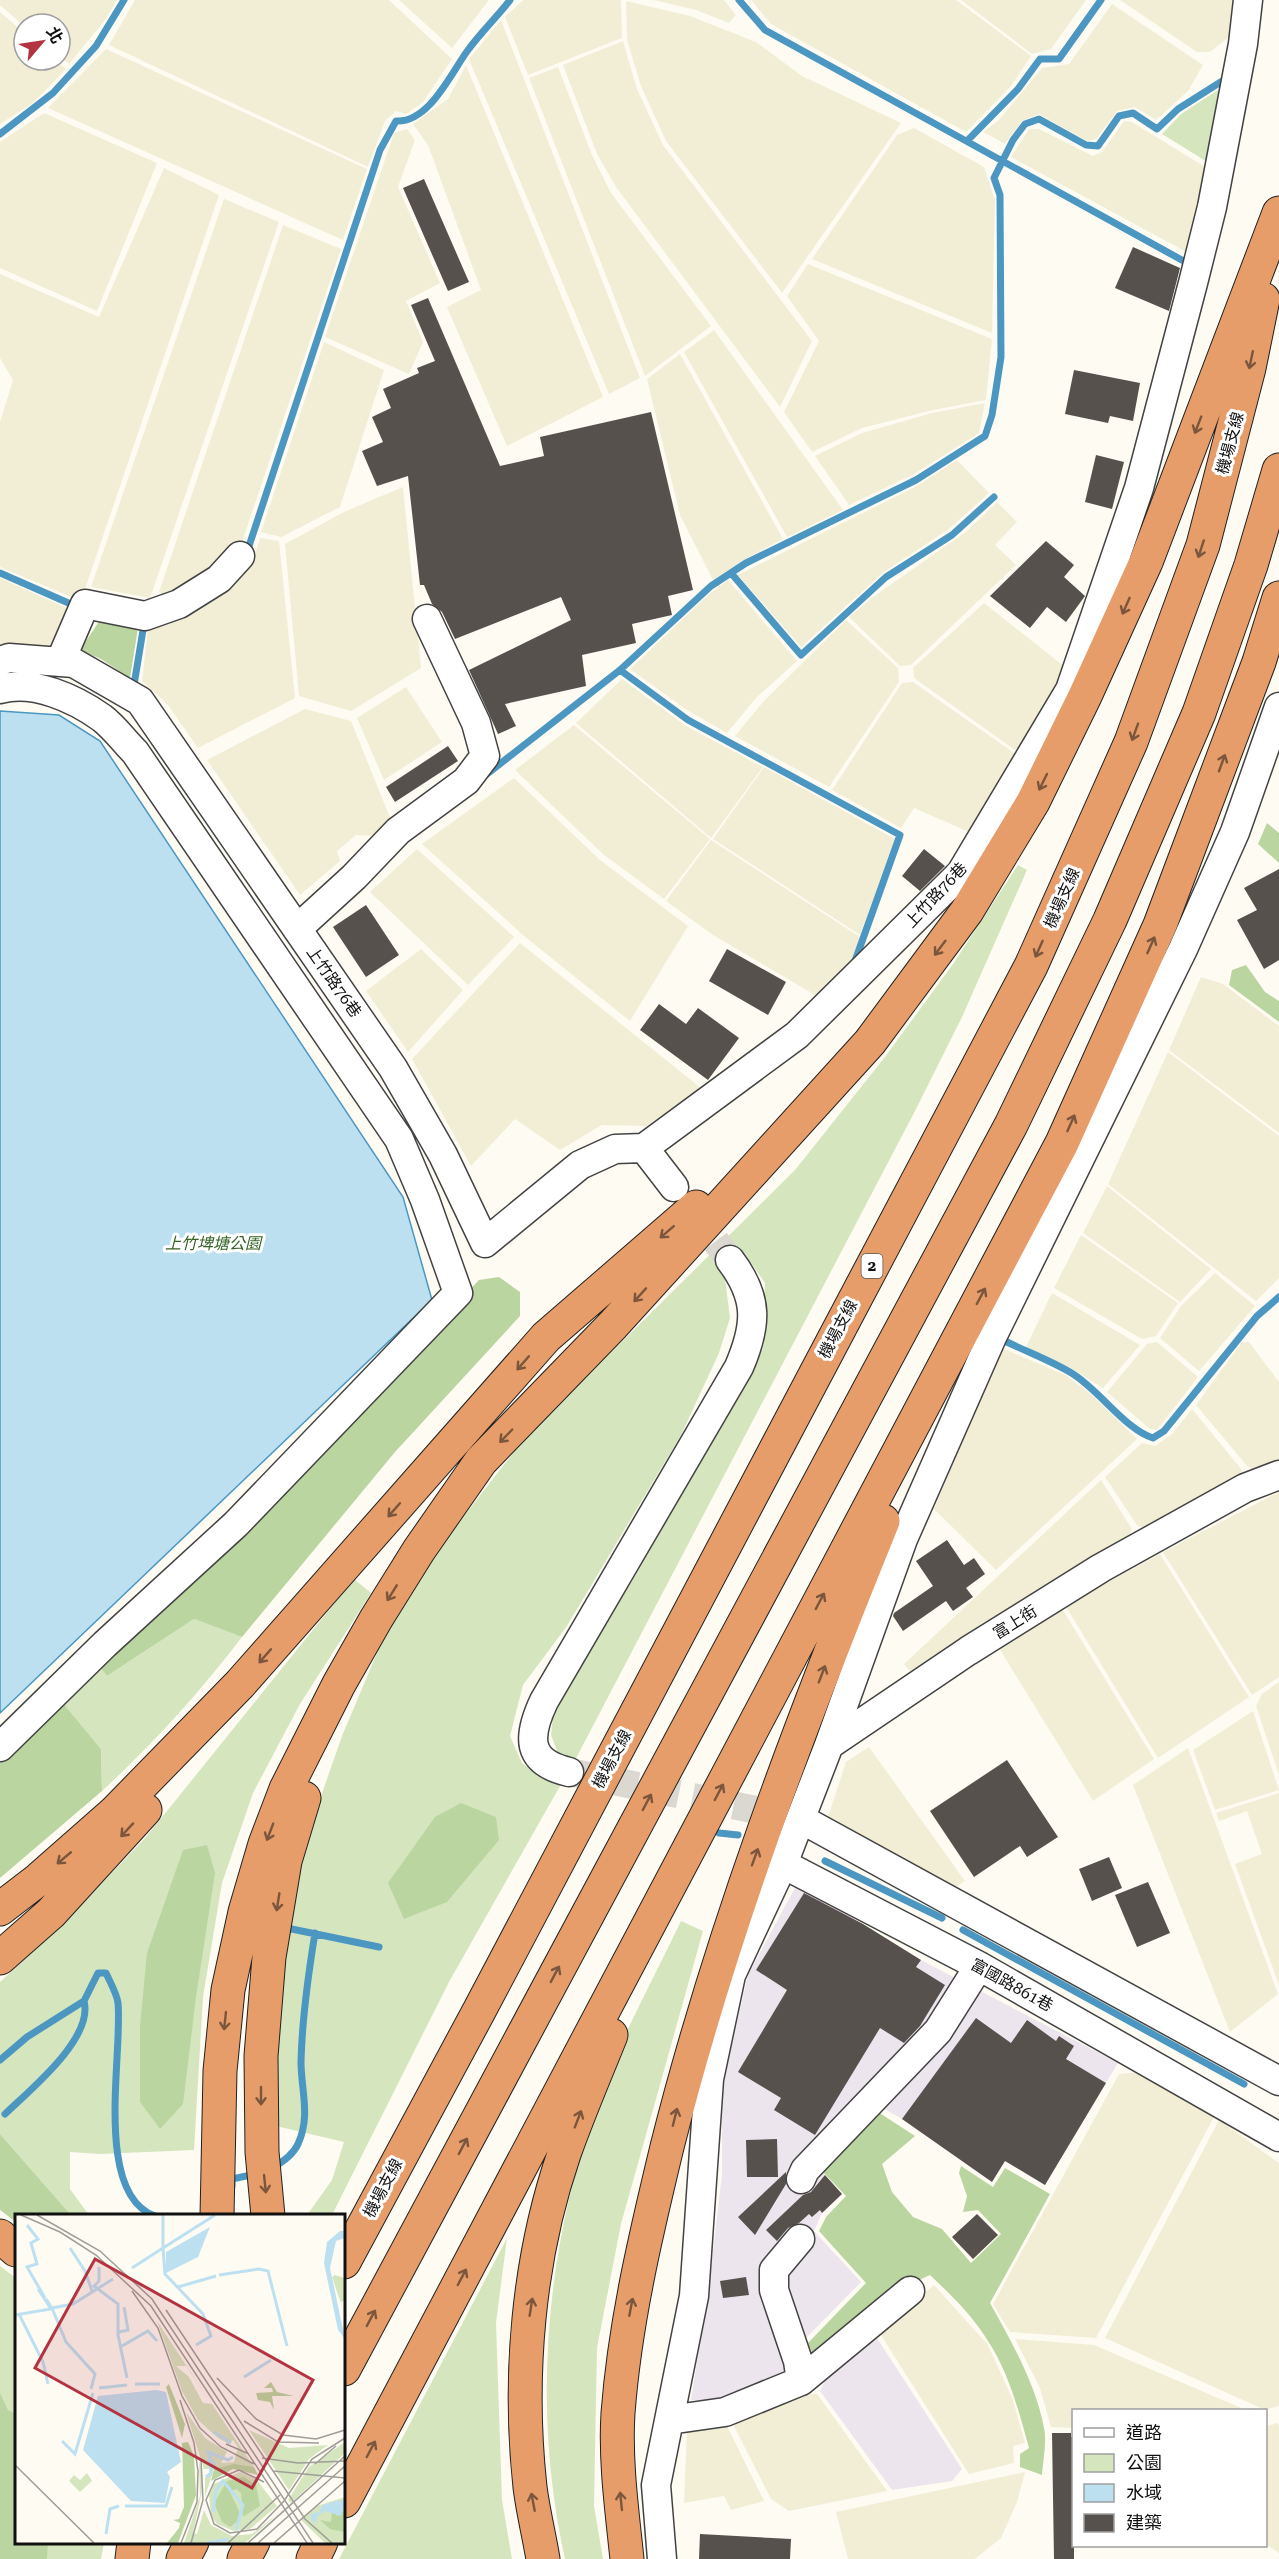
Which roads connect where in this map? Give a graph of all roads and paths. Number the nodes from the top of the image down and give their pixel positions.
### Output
1 (1248, 0) edge
2 (1279, 213) edge
3 (1279, 220) edge
4 (1279, 470) edge
5 (240, 556) dead end
6 (1279, 598) edge
7 (427, 619) dead end
8 (0, 661) edge
9 (60, 662) junction
10 (0, 689) edge
11 (1279, 707) edge
12 (297, 929) junction
13 (806, 1111) junction
14 (644, 1148) junction
15 (674, 1187) tunnel mouth
16 (730, 1260) tunnel mouth
17 (954, 1348) junction
18 (1279, 1475) edge
19 (240, 1684) junction
20 (339, 1684) junction
21 (828, 1745) junction
22 (0, 1747) edge
23 (569, 1772) tunnel mouth
24 (801, 1820) junction
25 (691, 1844) junction
26 (783, 1864) junction
27 (963, 1908) junction
28 (0, 1909) edge
29 (942, 1947) junction
30 (0, 1958) edge
31 (979, 1966) junction
32 (1279, 2081) edge
33 (1277, 2132) edge
34 (801, 2179) dead end
35 (217, 2214) edge
36 (268, 2214) edge
37 (0, 2236) edge
38 (800, 2239) dead end
39 (15, 2249) edge
40 (345, 2260) edge
41 (910, 2291) dead end
42 (345, 2367) edge
43 (801, 2380) junction
44 (669, 2420) junction
45 (345, 2499) edge
46 (134, 2544) edge
47 (191, 2544) edge
48 (234, 2544) edge
49 (252, 2544) edge
50 (320, 2544) edge
51 (337, 2544) edge
52 (132, 2559) edge
53 (183, 2559) edge
54 (237, 2559) edge
55 (244, 2559) edge
56 (313, 2559) edge
57 (341, 2559) edge
58 (543, 2559) edge
59 (627, 2559) edge
60 (662, 2559) edge

1 - 14 street, 上竹路76巷
2 -> 13 highway
3 -> 40 highway, 機場支線 / 2
42 -> 4 highway
5 - 9 street
17 -> 6 highway
7 - 12 street
8 - 9 street, 上竹路76巷
9 - 12 street, 上竹路76巷
10 - 22 street
11 - 21 street
12 - 14 street, 上竹路76巷
13 -> 19 highway
13 -> 20 highway
14 - 15 street
16 - 23 street
25 -> 17 highway
59 -> 17 highway
18 - 21 street, 富上街
19 -> 28 highway
19 -> 30 highway
20 -> 35 highway
20 -> 36 highway
21 - 24 street
24 - 26 street
24 - 27 street
45 -> 25 highway
58 -> 25 highway
26 - 29 street, 富國路861巷
26 - 44 street
27 - 29 street
27 - 32 street
29 - 31 street, 富國路861巷
31 - 33 street, 富國路861巷
31 - 34 street
37 - 39 highway
38 - 43 street
41 - 43 street
43 - 44 street
44 - 60 street
46 - 52 highway
47 - 53 highway
48 - 54 highway
49 - 55 highway
50 - 56 highway
51 - 57 highway

